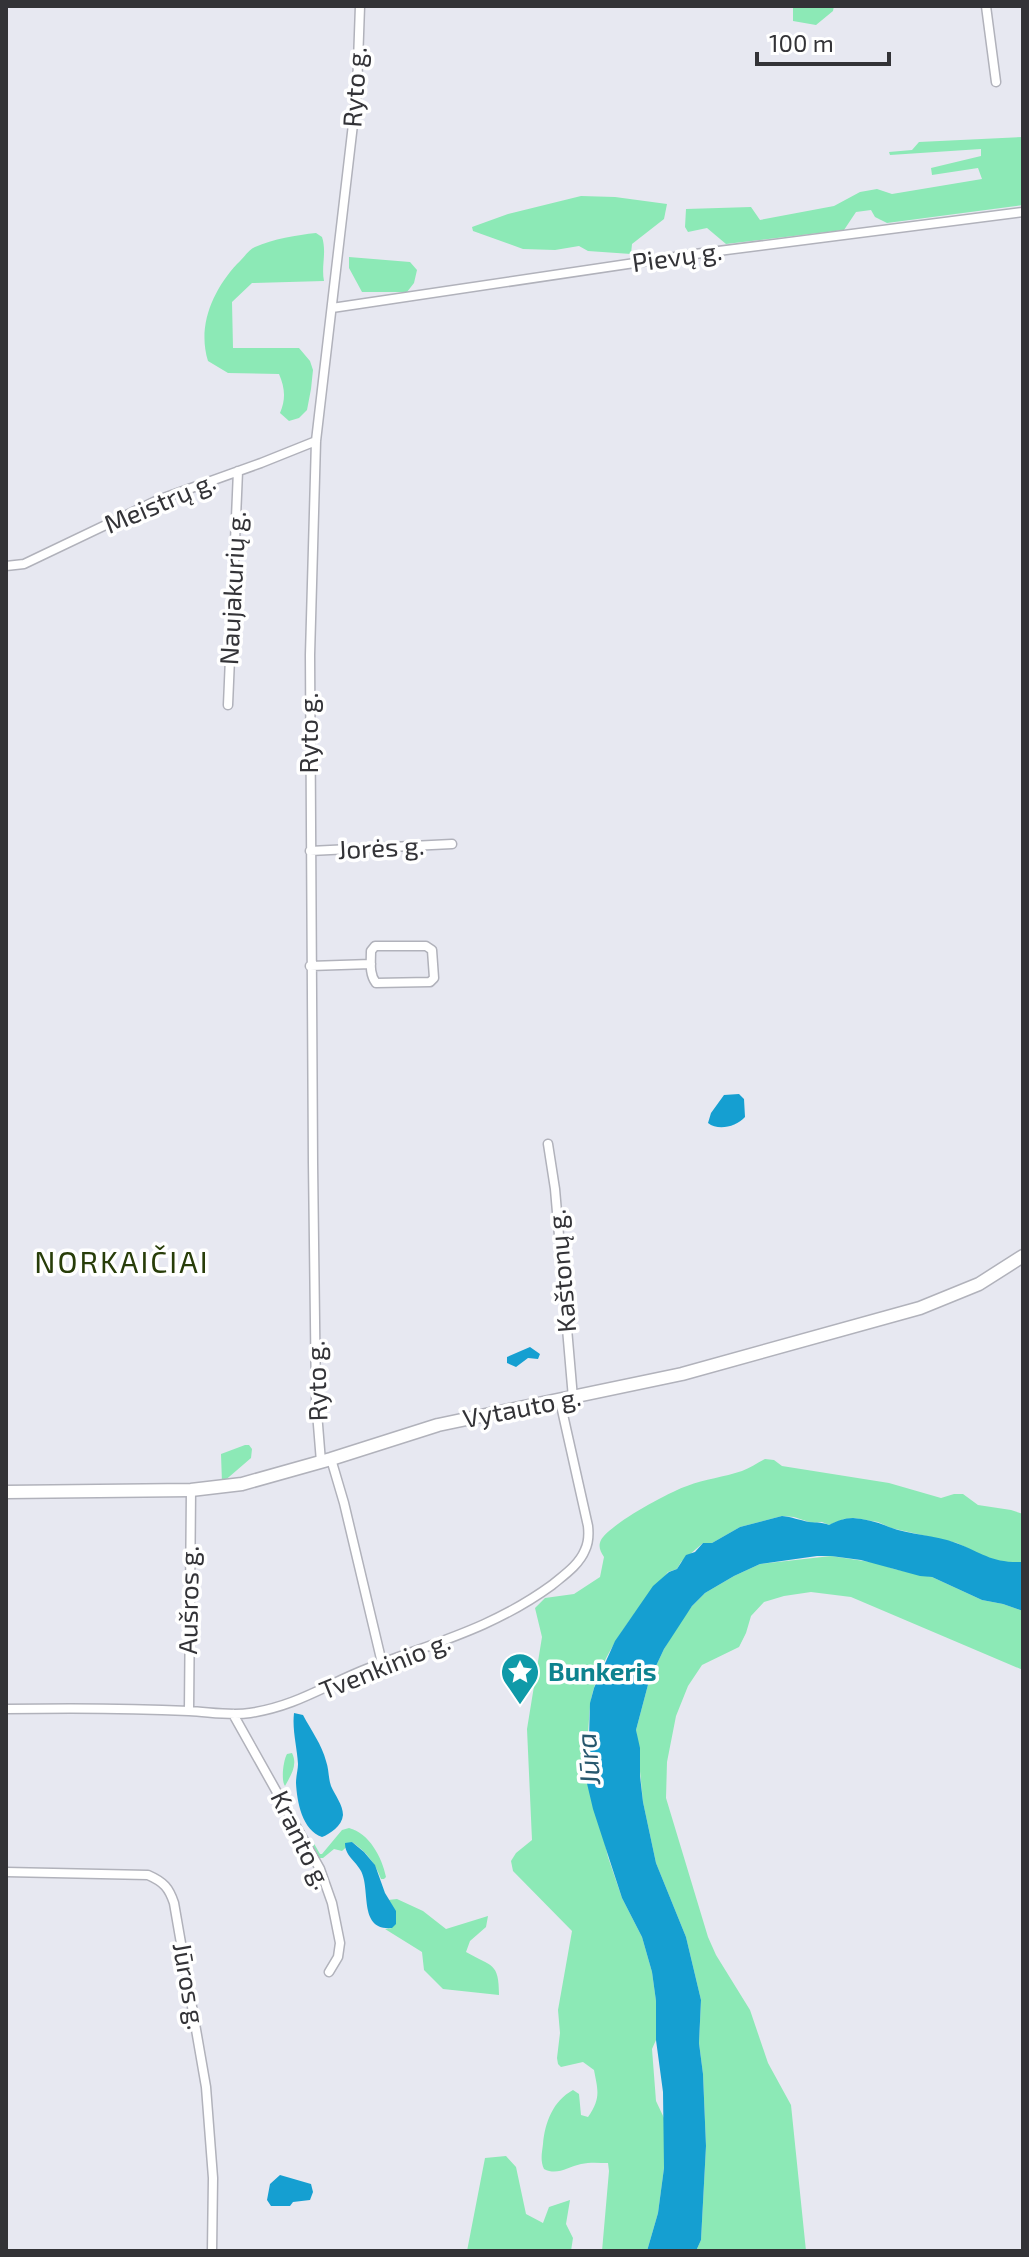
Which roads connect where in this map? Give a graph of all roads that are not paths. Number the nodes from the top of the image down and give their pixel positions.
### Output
1 (360, 6) edge
2 (986, 6) edge
3 (996, 82) dead end
4 (1023, 212) edge
5 (332, 308) junction
6 (316, 441) junction
7 (238, 471) junction
8 (6, 566) edge
9 (228, 705) dead end
10 (452, 844) dead end
11 (310, 851) junction
12 (371, 964) junction
13 (310, 966) junction
14 (548, 1144) dead end
15 (1023, 1256) edge
16 (566, 1399) junction
17 (326, 1461) junction
18 (191, 1490) junction
19 (6, 1492) edge
20 (382, 1663) junction
21 (6, 1709) edge
22 (189, 1711) junction
23 (233, 1714) junction
24 (6, 1872) edge
25 (329, 1972) dead end
26 (212, 2251) edge

1 - 5 street, Ryto g.
2 - 3 street
4 - 5 street, Pievų g.
5 - 6 street, Ryto g.
6 - 7 street, Meistrų g.
6 - 11 street, Ryto g.
7 - 8 street, Meistrų g.
7 - 9 street, Naujakurių g.
10 - 11 street, Jorės g.
11 - 13 street, Ryto g.
12 - 12 street
12 - 13 street
13 - 17 street, Ryto g.
14 - 16 street, Kaštonų g.
15 - 16 main road, Vytauto g.
16 - 17 main road, Vytauto g.
16 - 20 street, Tvenkinio g.
17 - 18 main road, Vytauto g.
17 - 20 street, Ryto g.
18 - 19 main road, Vytauto g.
18 - 22 street, Aušros g.
20 - 23 street, Tvenkinio g.
21 - 22 street, Tvenkinio g.
22 - 23 street, Tvenkinio g.
23 - 25 street, Kranto g.
24 - 26 street, Jūros g.

